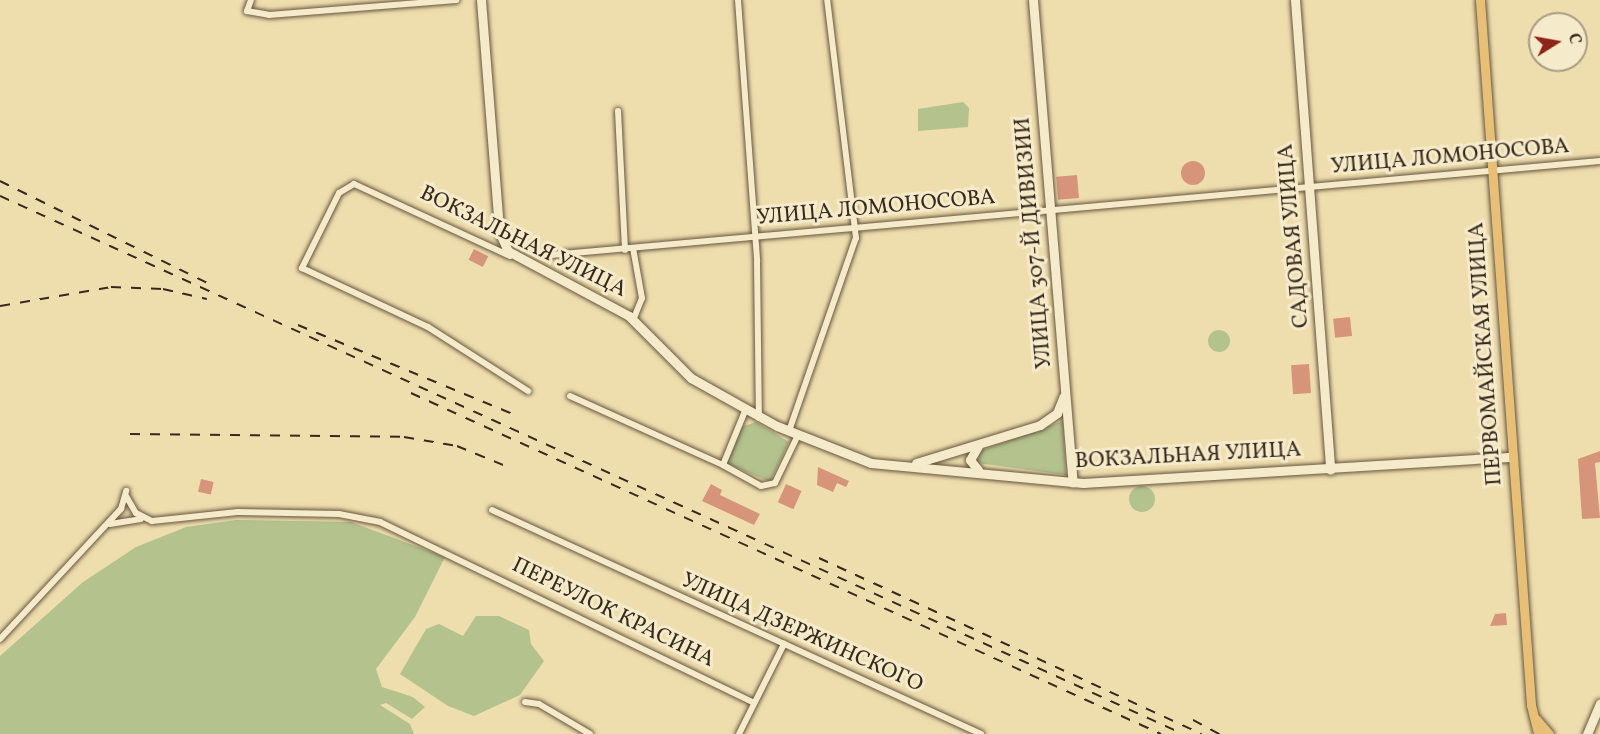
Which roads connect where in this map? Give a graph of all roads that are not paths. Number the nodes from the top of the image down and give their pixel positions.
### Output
1 (251, 0) edge
2 (456, 0) edge
3 (481, 0) edge
4 (738, 0) edge
5 (827, 0) edge
6 (1033, 0) edge
7 (1295, 0) edge
8 (1480, 0) edge
9 (618, 111) dead end
10 (1600, 161) edge
11 (1492, 171) junction
12 (1309, 187) junction
13 (1051, 210) junction
14 (856, 228) junction
15 (499, 231) junction
16 (756, 237) junction
17 (485, 245) junction
18 (629, 249) junction
19 (551, 255) dead end
20 (513, 258) junction
21 (633, 320) junction
22 (1065, 387) junction
23 (528, 391) dead end
24 (570, 396) dead end
25 (745, 411) junction
26 (759, 418) junction
27 (789, 431) junction
28 (798, 435) junction
29 (978, 446) junction
30 (1513, 457) junction
31 (723, 465) junction
32 (896, 465) junction
33 (1330, 470) junction
34 (979, 471) junction
35 (1073, 482) junction
36 (492, 510) dead end
37 (144, 520) junction
38 (106, 526) junction
39 (0, 639) edge
40 (784, 644) junction
41 (525, 702) dead end
42 (754, 703) junction
43 (1600, 704) edge
44 (1532, 705) junction
45 (1586, 731) edge
46 (590, 734) edge
47 (739, 734) edge
48 (981, 734) edge
49 (1538, 734) edge
50 (1549, 734) edge

1 - 2 street
3 - 15 main road
4 - 16 street
5 - 14 street
6 - 13 main road, УЛИЦА 307-Й ДИВИЗИИ
7 - 12 main road, САДОВАЯ УЛИЦА
8 - 11 main road, ПЕРВОМАЙСКАЯ УЛИЦА
9 - 18 street
10 - 11 street, УЛИЦА ЛОМОНОСОВА
11 - 12 street, УЛИЦА ЛОМОНОСОВА
11 - 30 main road, ПЕРВОМАЙСКАЯ УЛИЦА
12 - 13 street, УЛИЦА ЛОМОНОСОВА
12 - 33 main road, САДОВАЯ УЛИЦА
13 - 14 street, УЛИЦА ЛОМОНОСОВА
13 - 22 main road, УЛИЦА 307-Й ДИВИЗИИ
14 - 16 street, УЛИЦА ЛОМОНОСОВА
14 - 27 street
15 - 17 street
15 - 20 main road
16 - 18 street, УЛИЦА ЛОМОНОСОВА
16 - 26 street
17 - 20 street, ВОКЗАЛЬНАЯ УЛИЦА
17 - 23 street, ВОКЗАЛЬНАЯ УЛИЦА
18 - 19 street, УЛИЦА ЛОМОНОСОВА
18 - 21 street
20 - 21 main road, ВОКЗАЛЬНАЯ УЛИЦА
21 - 25 main road, ВОКЗАЛЬНАЯ УЛИЦА
22 - 29 main road
22 - 35 main road, УЛИЦА 307-Й ДИВИЗИИ
24 - 31 street
25 - 26 main road, ВОКЗАЛЬНАЯ УЛИЦА
25 - 31 street
26 - 27 main road, ВОКЗАЛЬНАЯ УЛИЦА
27 - 28 main road, ВОКЗАЛЬНАЯ УЛИЦА
28 - 31 street
28 - 32 main road, ВОКЗАЛЬНАЯ УЛИЦА
29 - 32 main road
29 - 34 main road
30 - 33 main road, ВОКЗАЛЬНАЯ УЛИЦА
30 - 44 main road, ПЕРВОМАЙСКАЯ УЛИЦА
32 - 34 main road, ВОКЗАЛЬНАЯ УЛИЦА
33 - 35 main road, ВОКЗАЛЬНАЯ УЛИЦА
34 - 35 main road, ВОКЗАЛЬНАЯ УЛИЦА
36 - 40 street, УЛИЦА ДЗЕРЖИНСКОГО
37 - 38 street, ПЕРЕУЛОК КРАСИНА
37 - 38 street
37 - 42 street, ПЕРЕУЛОК КРАСИНА
38 - 39 street
40 - 42 street
40 - 48 street, УЛИЦА ДЗЕРЖИНСКОГО
41 - 46 street
42 - 47 street
43 - 45 main road
44 - 49 main road, ПЕРВОМАЙСКАЯ УЛИЦА
44 - 50 main road, ПЕРВОМАЙСКАЯ УЛИЦА

